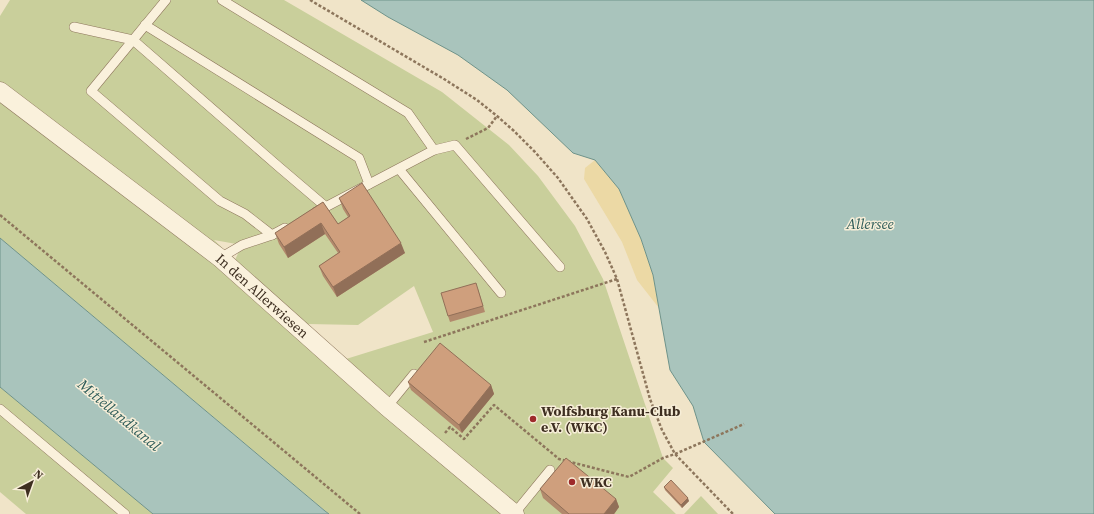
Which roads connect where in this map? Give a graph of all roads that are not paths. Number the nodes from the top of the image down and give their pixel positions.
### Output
1 (166, 0) edge
2 (222, 0) edge
3 (145, 25) junction
4 (74, 27) dead end
5 (133, 40) junction
6 (0, 91) edge
7 (434, 150) junction
8 (399, 169) junction
9 (369, 184) junction
10 (326, 207) junction
11 (306, 217) edge
12 (292, 224) edge
13 (272, 235) junction
14 (220, 258) junction
15 (560, 267) dead end
16 (501, 293) dead end
17 (418, 370) edge
18 (387, 408) junction
19 (0, 409) edge
20 (550, 470) dead end
21 (125, 514) edge
22 (514, 514) edge

1 - 3 lane
2 - 7 lane
3 - 5 lane
3 - 9 lane
4 - 5 lane
5 - 10 lane
5 - 13 lane
6 - 14 street, In den Allerwiesen
7 - 8 lane
7 - 15 lane
8 - 9 lane
8 - 16 lane
9 - 10 lane
10 - 11 lane
12 - 13 lane
13 - 14 lane
14 - 18 street, In den Allerwiesen
17 - 18 lane
18 - 22 street, In den Allerwiesen
19 - 21 lane
20 - 22 lane

